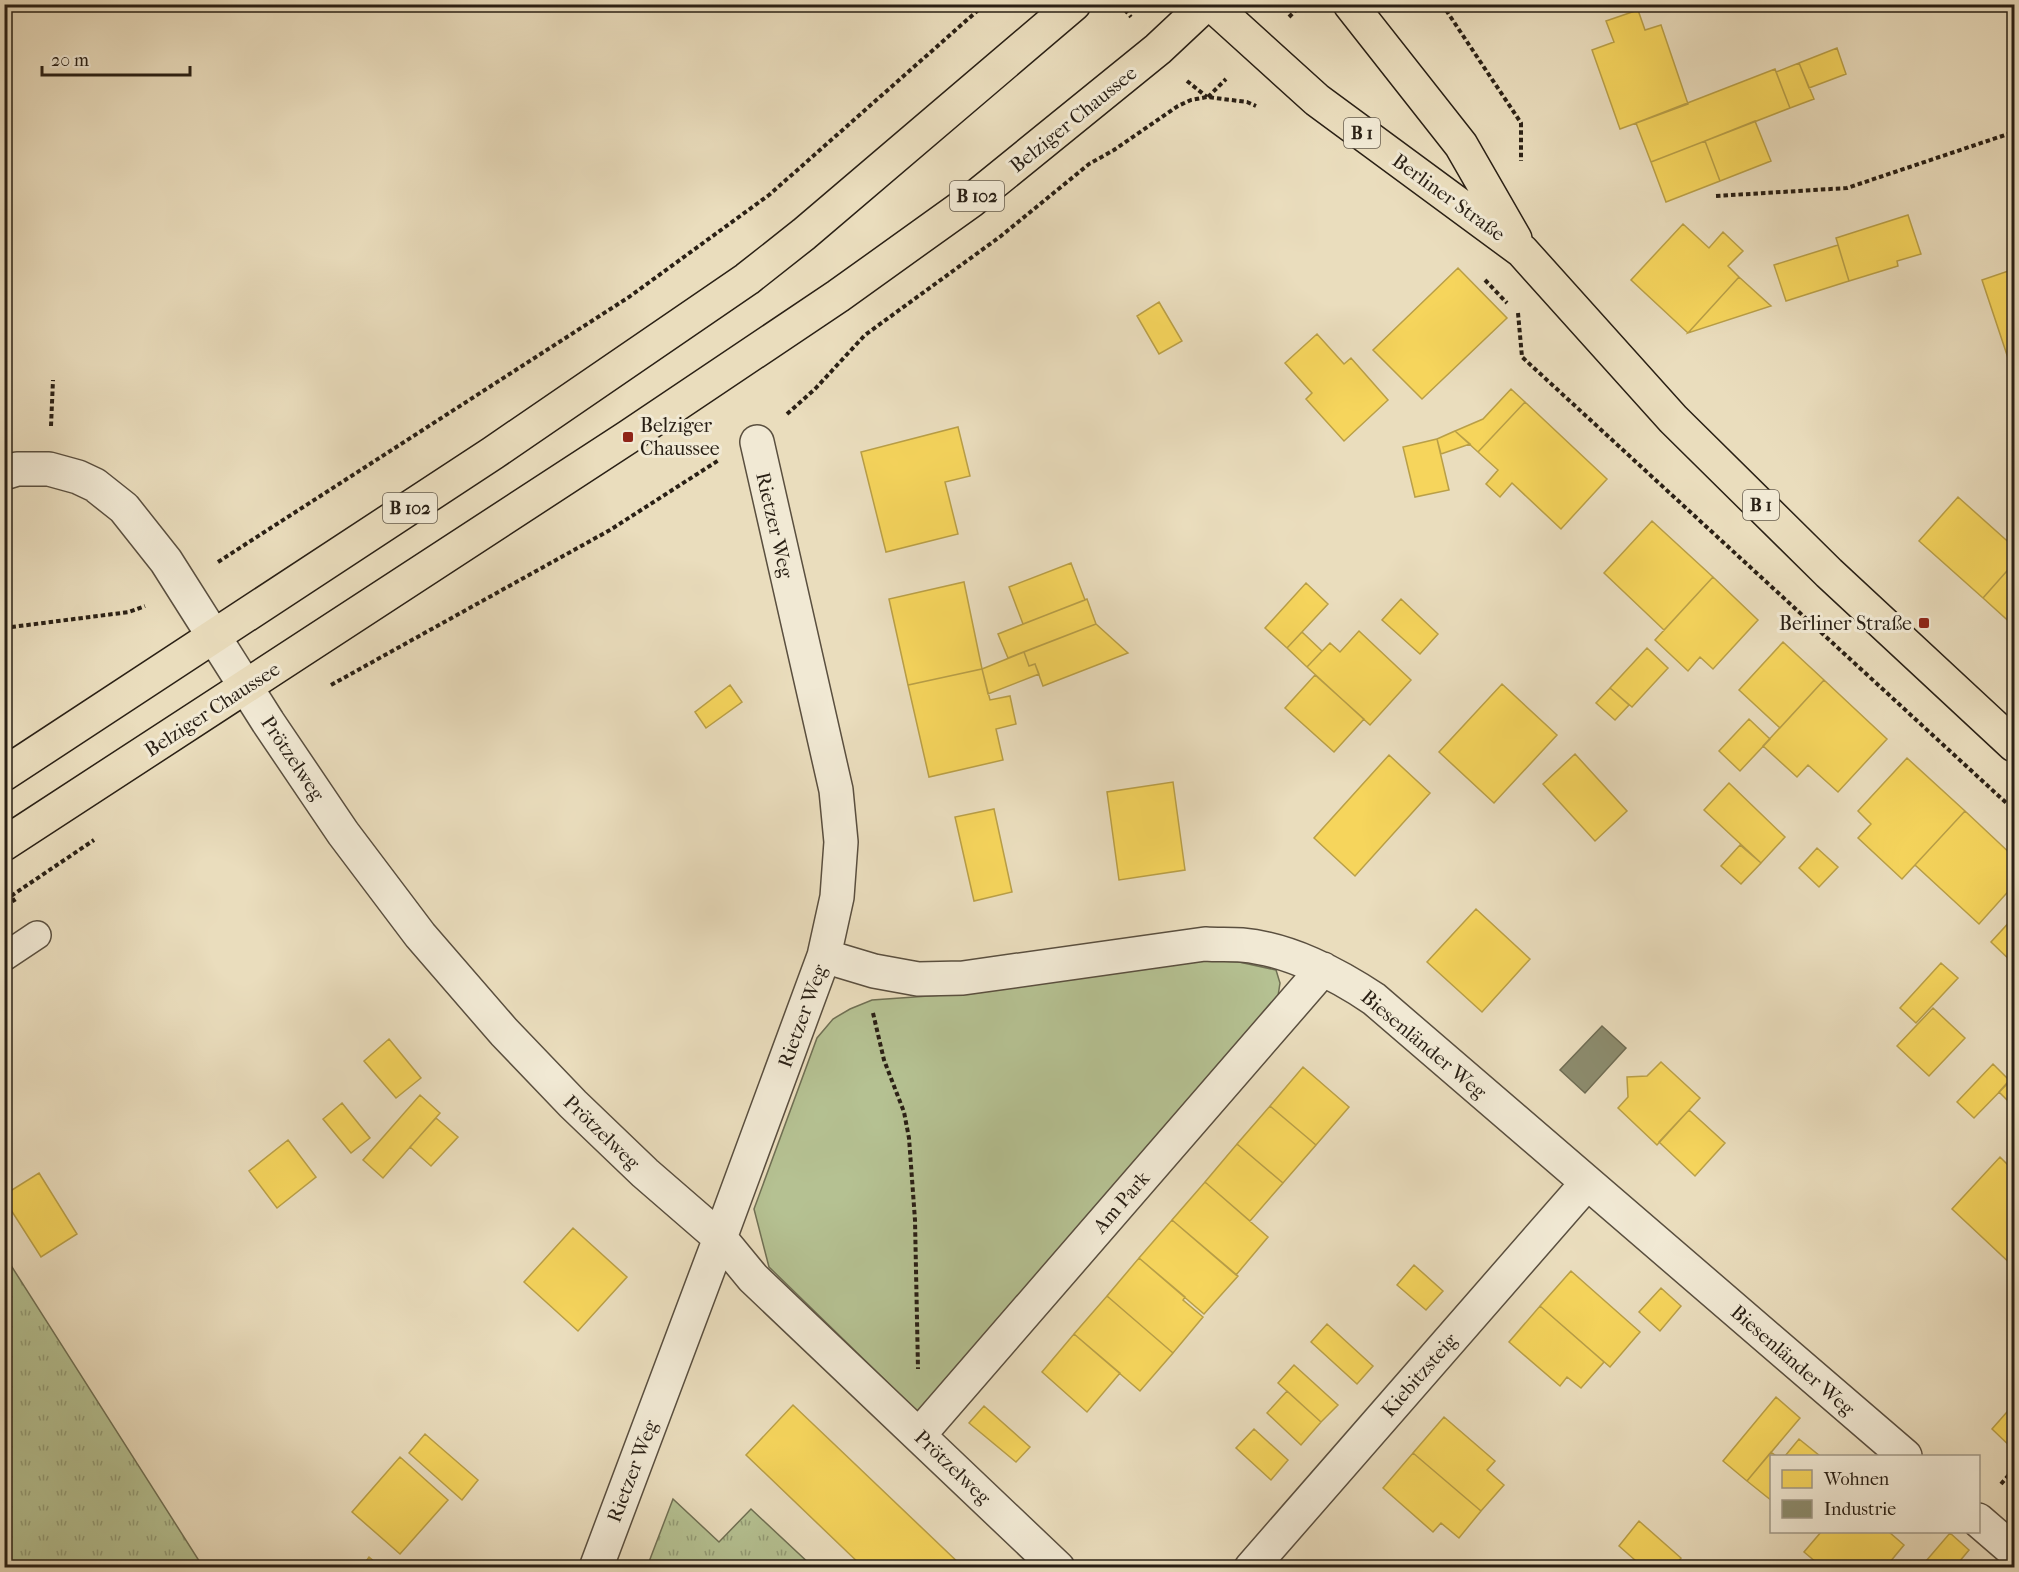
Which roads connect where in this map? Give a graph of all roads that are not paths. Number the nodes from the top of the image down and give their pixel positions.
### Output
1 (1074, 4) edge
2 (1206, 4) edge
3 (1212, 4) edge
4 (1350, 4) edge
5 (1522, 251) junction
6 (757, 442) dead end
7 (4, 473) edge
8 (214, 636) junction
9 (246, 687) junction
10 (2014, 745) edge
11 (4, 774) edge
12 (4, 844) edge
13 (37, 935) road end
14 (824, 956) junction
15 (4, 957) edge
16 (1323, 969) junction
17 (1587, 1183) junction
18 (720, 1238) junction
19 (919, 1435) junction
20 (1904, 1455) edge
21 (1980, 1522) edge
22 (2014, 1551) edge
23 (596, 1568) edge
24 (1058, 1568) edge
25 (1251, 1568) edge

1 - 8 main road, B 102
2 - 9 main road, Belziger Chaussee / B 102
3 - 5 main road, Berliner Straße / B 1
4 - 5 main road, Berliner Straße / B 1
5 - 10 main road, Berliner Straße / B 1
6 - 14 street, Rietzer Weg
7 - 8 street, Prötzelweg
8 - 9 street, Prötzelweg
8 - 11 main road, B 102
9 - 12 main road, Belziger Chaussee / B 102
9 - 18 street, Prötzelweg
13 - 15 lane
14 - 16 street, Biesenländer Weg
14 - 18 street, Rietzer Weg
16 - 17 street, Biesenländer Weg
16 - 19 street, Am Park
17 - 20 street, Biesenländer Weg
17 - 25 street, Kiebitzsteig
18 - 19 street, Prötzelweg
18 - 23 street, Rietzer Weg
19 - 24 street, Prötzelweg
21 - 22 street

